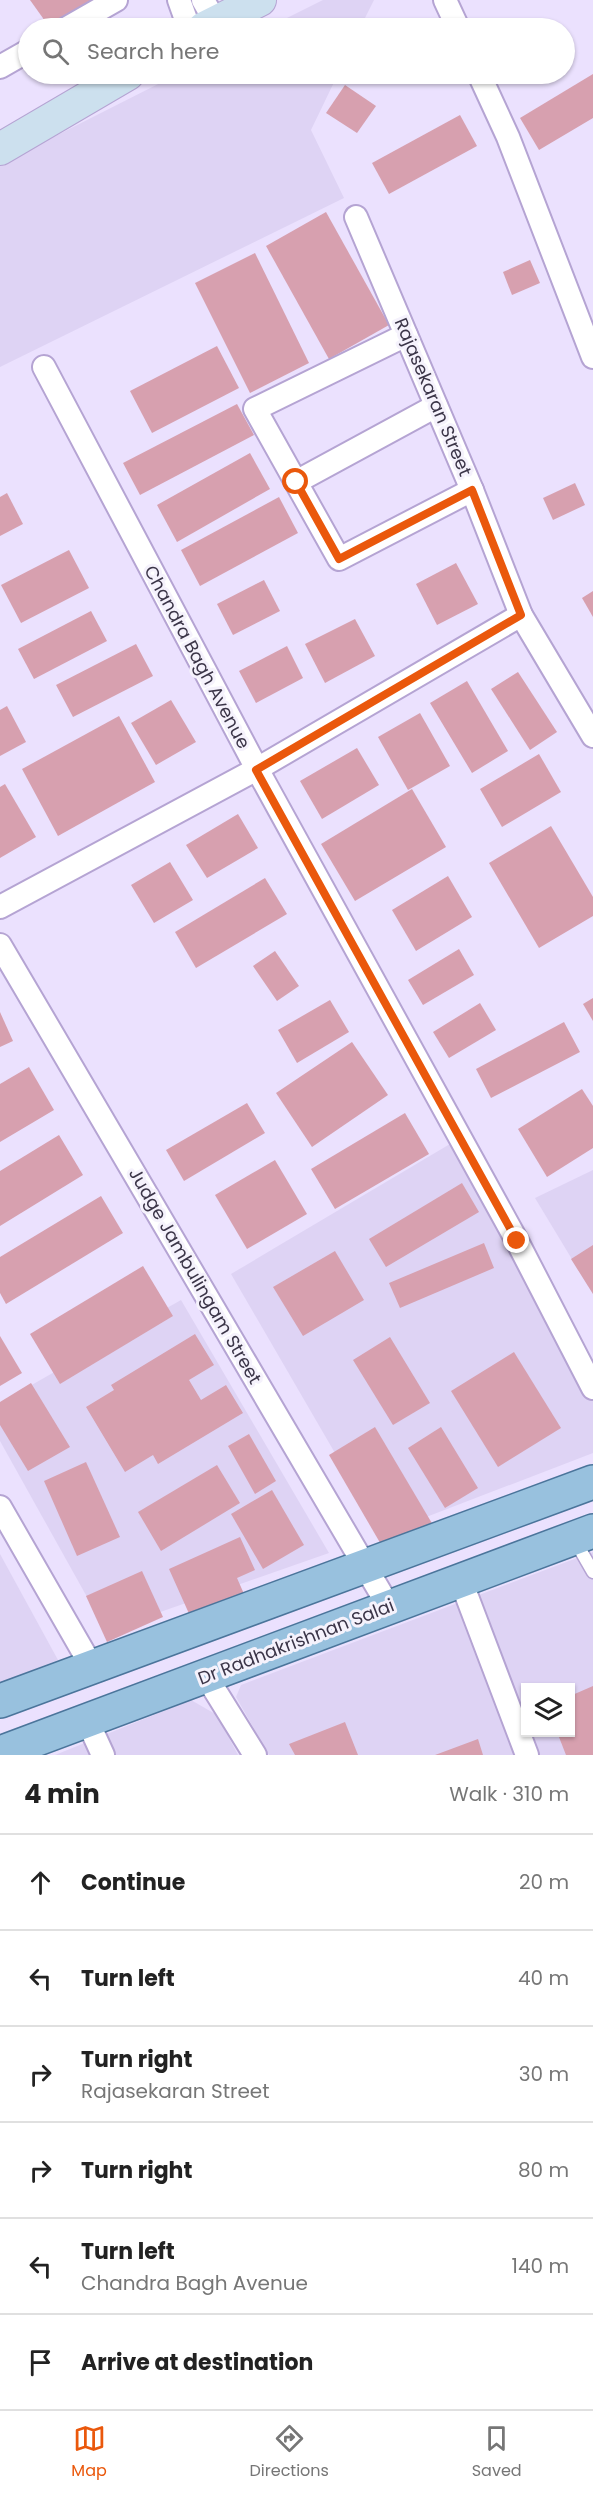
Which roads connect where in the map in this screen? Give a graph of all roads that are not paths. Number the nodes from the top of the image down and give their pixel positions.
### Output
1 (116, 0) edge
2 (179, 0) edge
3 (260, 0) edge
4 (445, 0) edge
5 (84, 18) edge
6 (201, 18) edge
7 (209, 18) edge
8 (453, 18) edge
9 (18, 57) edge
10 (0, 67) edge
11 (111, 84) edge
12 (484, 84) edge
13 (0, 149) edge
14 (356, 217) dead end
15 (406, 335) junction
16 (593, 357) edge
17 (45, 367) dead end
18 (436, 406) junction
19 (296, 482) junction
20 (472, 490) junction
21 (521, 615) junction
22 (593, 736) edge
23 (256, 770) junction
24 (0, 908) edge
25 (0, 945) edge
26 (593, 1388) edge
27 (593, 1482) edge
28 (0, 1507) edge
29 (583, 1534) edge
30 (365, 1566) junction
31 (593, 1572) edge
32 (461, 1581) junction
33 (389, 1607) junction
34 (92, 1667) junction
35 (206, 1676) junction
36 (0, 1701) edge
37 (87, 1720) junction
38 (0, 1753) edge
39 (103, 1755) edge
40 (255, 1755) edge
41 (527, 1755) edge

1 - 5 street
2 - 6 street
3 - 7 street
4 - 8 street
9 - 10 street
11 - 13 street
12 - 16 street
14 - 15 street, Rajasekaran Street
15 - 18 street, Rajasekaran Street
15 - 19 street
17 - 23 street, Chandra Bagh Avenue
18 - 19 street
18 - 20 street, Rajasekaran Street
19 - 20 street
20 - 21 street, Rajasekaran Street
21 - 22 street, Rajasekaran Street
21 - 23 street
23 - 24 street
23 - 26 street, Chandra Bagh Avenue
25 - 30 street, Judge Jambulingam Street
27 - 30 main road
28 - 34 street
29 - 31 lane
29 - 32 main road, Dr Radhakrishnan Salai
30 - 33 street, Judge Jambulingam Street
30 - 34 main road
32 - 33 main road, Dr Radhakrishnan Salai
32 - 41 street
33 - 35 main road, Dr Radhakrishnan Salai
34 - 36 main road
35 - 37 main road, Dr Radhakrishnan Salai
35 - 40 street
37 - 38 main road, Dr Radhakrishnan Salai
37 - 39 street

